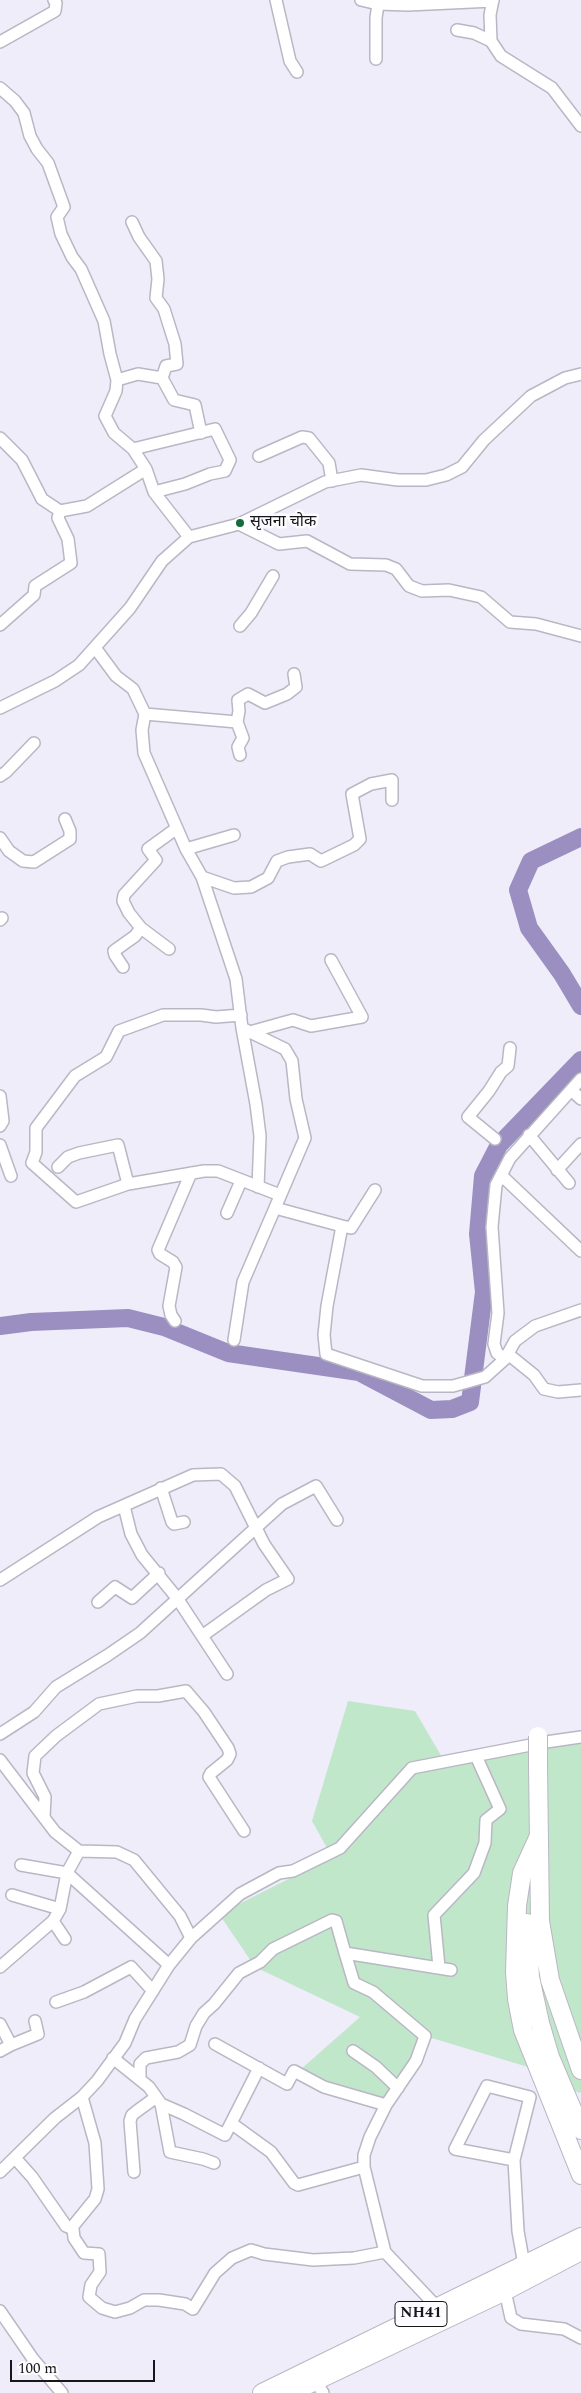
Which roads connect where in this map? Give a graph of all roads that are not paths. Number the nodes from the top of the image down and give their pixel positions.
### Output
1 (54, 0) edge
2 (276, 0) edge
3 (361, 0) edge
4 (493, 1) edge
5 (378, 4) junction
6 (457, 30) dead end
7 (491, 41) junction
8 (0, 42) edge
9 (376, 59) dead end
10 (297, 72) dead end
11 (0, 88) edge
12 (581, 126) edge
13 (132, 222) dead end
14 (581, 374) edge
15 (162, 378) junction
16 (117, 380) junction
17 (201, 433) junction
18 (0, 438) edge
19 (133, 449) junction
20 (259, 456) dead end
21 (146, 469) junction
22 (332, 480) junction
23 (154, 492) junction
24 (60, 511) junction
25 (239, 524) junction
26 (189, 537) junction
27 (273, 576) dead end
28 (0, 625) edge
29 (240, 626) dead end
30 (581, 636) edge
31 (96, 649) junction
32 (294, 674) dead end
33 (0, 708) edge
34 (145, 714) junction
35 (237, 722) junction
36 (34, 743) dead end
37 (240, 754) dead end
38 (0, 776) edge
39 (392, 800) dead end
40 (65, 819) dead end
41 (177, 828) junction
42 (234, 835) dead end
43 (0, 838) edge
44 (186, 849) junction
45 (202, 877) junction
46 (141, 928) junction
47 (168, 949) dead end
48 (332, 960) dead end
49 (123, 967) dead end
50 (241, 1015) junction
51 (246, 1030) junction
52 (510, 1048) dead end
53 (581, 1079) edge
54 (571, 1090) junction
55 (0, 1096) edge
56 (581, 1099) edge
57 (0, 1126) edge
58 (529, 1135) junction
59 (495, 1139) dead end
60 (581, 1144) edge
61 (0, 1145) edge
62 (58, 1167) dead end
63 (556, 1170) junction
64 (191, 1173) junction
65 (501, 1175) junction
66 (11, 1176) dead end
67 (241, 1181) junction
68 (569, 1183) dead end
69 (128, 1184) junction
70 (258, 1187) junction
71 (375, 1190) dead end
72 (280, 1195) junction
73 (275, 1208) junction
74 (227, 1212) dead end
75 (342, 1226) junction
76 (581, 1250) edge
77 (581, 1310) edge
78 (175, 1321) dead end
79 (234, 1340) dead end
80 (507, 1356) junction
81 (581, 1390) edge
82 (161, 1488) junction
83 (124, 1506) junction
84 (337, 1520) dead end
85 (184, 1522) dead end
86 (256, 1529) junction
87 (159, 1573) junction
88 (0, 1580) edge
89 (177, 1598) junction
90 (98, 1602) dead end
91 (202, 1636) junction
92 (227, 1674) dead end
93 (0, 1734) edge
94 (538, 1736) dead end
95 (581, 1737) edge
96 (476, 1756) junction
97 (0, 1760) edge
98 (44, 1817) junction
99 (244, 1832) dead end
100 (538, 1838) junction
101 (80, 1851) junction
102 (20, 1865) dead end
103 (66, 1873) junction
104 (12, 1895) dead end
105 (60, 1908) junction
106 (53, 1920) junction
107 (191, 1938) junction
108 (66, 1939) dead end
109 (344, 1953) junction
110 (170, 1965) junction
111 (0, 1967) edge
112 (439, 1967) junction
113 (451, 1970) dead end
114 (153, 1991) junction
115 (56, 2002) dead end
116 (35, 2021) dead end
117 (0, 2024) edge
118 (11, 2044) junction
119 (215, 2044) dead end
120 (0, 2051) edge
121 (353, 2051) dead end
122 (113, 2058) junction
123 (259, 2068) junction
124 (581, 2070) edge
125 (140, 2079) junction
126 (398, 2088) junction
127 (82, 2097) junction
128 (158, 2101) junction
129 (386, 2104) junction
130 (232, 2123) junction
131 (581, 2130) edge
132 (15, 2158) junction
133 (514, 2160) junction
134 (214, 2163) dead end
135 (364, 2167) junction
136 (0, 2172) edge
137 (134, 2172) dead end
138 (581, 2174) edge
139 (581, 2227) edge
140 (73, 2229) junction
141 (581, 2237) edge
142 (581, 2251) edge
143 (385, 2252) junction
144 (545, 2254) junction
145 (524, 2265) junction
146 (505, 2290) junction
147 (0, 2311) edge
148 (440, 2313) junction
149 (581, 2338) edge
150 (319, 2387) edge
151 (62, 2393) edge
152 (262, 2393) edge
153 (290, 2393) edge

1 - 8 street
2 - 10 street
3 - 5 street
4 - 5 street
4 - 7 street
5 - 9 street
6 - 7 street
7 - 12 street
11 - 16 street
13 - 15 street
14 - 22 street
15 - 16 street
15 - 17 street
16 - 19 street
17 - 19 street
17 - 23 street
18 - 24 street
19 - 21 street
20 - 22 street
21 - 23 street
21 - 24 street
22 - 25 street
23 - 26 street
24 - 28 street
25 - 26 street
25 - 30 street
26 - 31 street
27 - 29 street
31 - 33 street
31 - 34 street
32 - 35 street
34 - 35 street
34 - 41 street
35 - 37 street
36 - 38 street
39 - 45 street
40 - 43 street
41 - 44 street
41 - 46 street
42 - 44 street
44 - 45 street
45 - 50 street
46 - 47 street
46 - 49 street
48 - 51 street
50 - 51 street
50 - 69 street
51 - 70 street
51 - 72 street
52 - 59 street
53 - 54 street
54 - 56 street
54 - 58 street
55 - 57 street
58 - 63 street
58 - 65 street
60 - 63 street
61 - 66 street
62 - 69 street
63 - 68 street
64 - 67 street
64 - 69 street
64 - 78 street
65 - 76 street
65 - 80 street
67 - 70 street
67 - 74 street
70 - 72 street
71 - 75 street
72 - 73 street
73 - 75 street
73 - 79 street
75 - 80 street
77 - 80 street
80 - 81 street
82 - 83 street
82 - 85 street
82 - 86 street
83 - 87 street
83 - 88 street
84 - 86 street
86 - 89 street
86 - 91 street
87 - 89 street
87 - 90 street
89 - 91 street
89 - 93 street
91 - 92 street
94 - 100 highway, bridge
95 - 96 street
96 - 107 street
96 - 112 street
97 - 98 street
98 - 99 street
98 - 101 street
100 - 124 highway
100 - 131 highway
100 - 138 highway
101 - 103 street
101 - 107 street
102 - 103 street
103 - 105 street
103 - 110 street
104 - 105 street
105 - 106 street
106 - 108 street
106 - 111 street
107 - 110 street
109 - 112 street
109 - 125 street
109 - 126 street
110 - 114 street
112 - 113 street
114 - 115 street
114 - 122 street
116 - 118 street
117 - 118 street
118 - 120 street
119 - 123 street
121 - 126 street
122 - 125 street
122 - 127 street
123 - 129 street
123 - 130 street
125 - 128 street
126 - 129 street
127 - 132 street
127 - 140 street
128 - 130 street
128 - 134 street
128 - 137 street
129 - 135 street
130 - 135 street
132 - 136 street
132 - 140 street
133 - 133 street
133 - 145 street
135 - 143 street
139 - 144 highway
140 - 143 street
141 - 144 highway, NH41
142 - 146 highway, NH41
143 - 148 street
144 - 145 highway, NH41
145 - 148 highway, NH41
146 - 148 highway, NH41
146 - 149 street
147 - 151 street
148 - 150 highway, NH41
148 - 152 highway, NH41
150 - 153 highway, NH41

